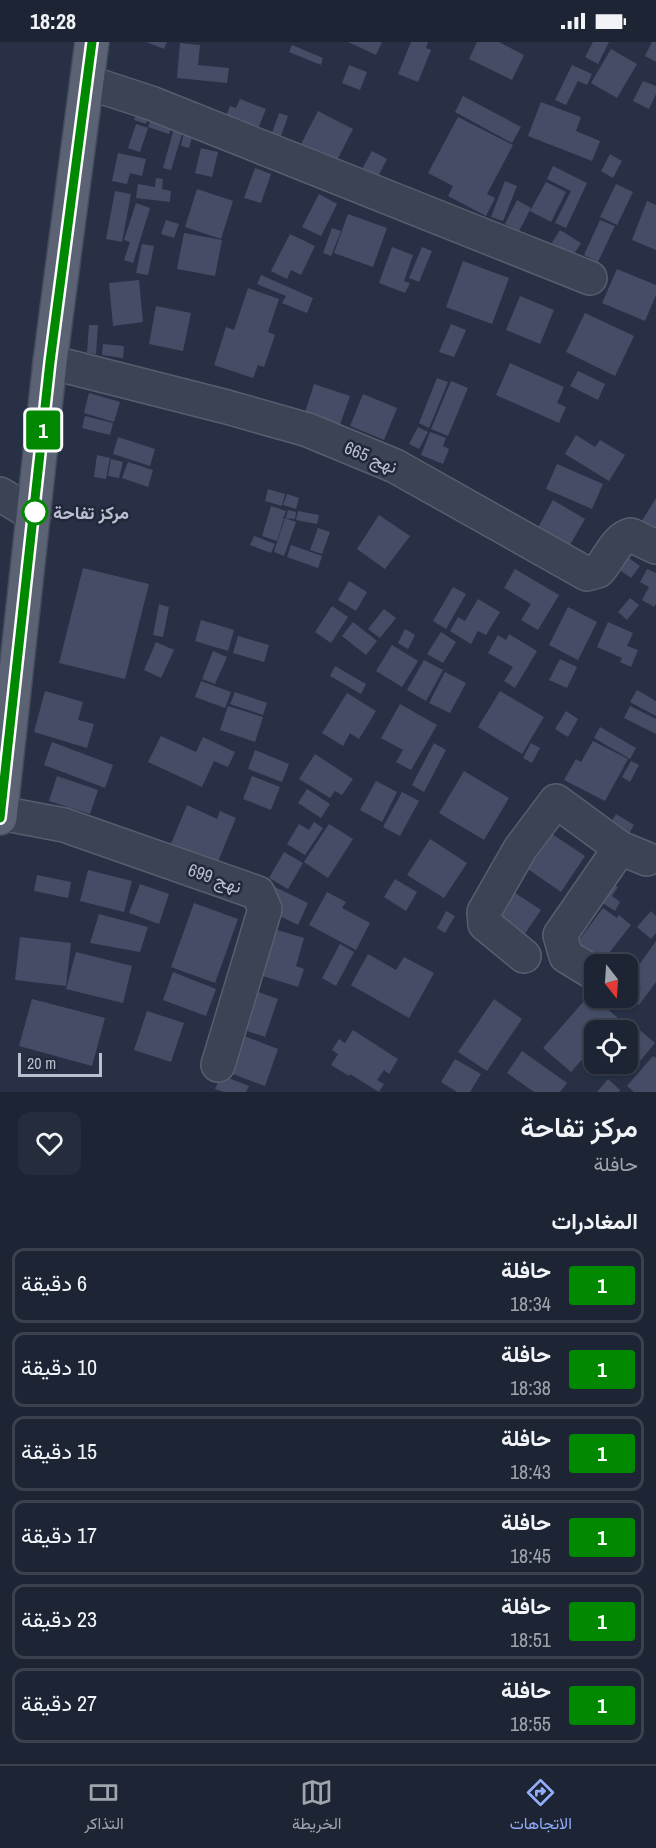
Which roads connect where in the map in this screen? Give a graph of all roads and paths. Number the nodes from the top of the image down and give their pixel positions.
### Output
1 (92, 42) edge
2 (87, 82) junction
3 (590, 278) dead end
4 (50, 362) junction
5 (0, 494) edge
6 (34, 515) junction
7 (656, 547) edge
8 (0, 813) edge
9 (0, 818) edge
10 (645, 853) edge
11 (524, 956) dead end
12 (584, 967) edge
13 (218, 1065) dead end

1 - 2 main road
2 - 3 street
2 - 4 main road
4 - 6 main road
4 - 7 street, نهج 665
5 - 6 street
6 - 8 main road
8 - 9 main road
8 - 13 street, نهج 699
10 - 11 street
10 - 12 street

